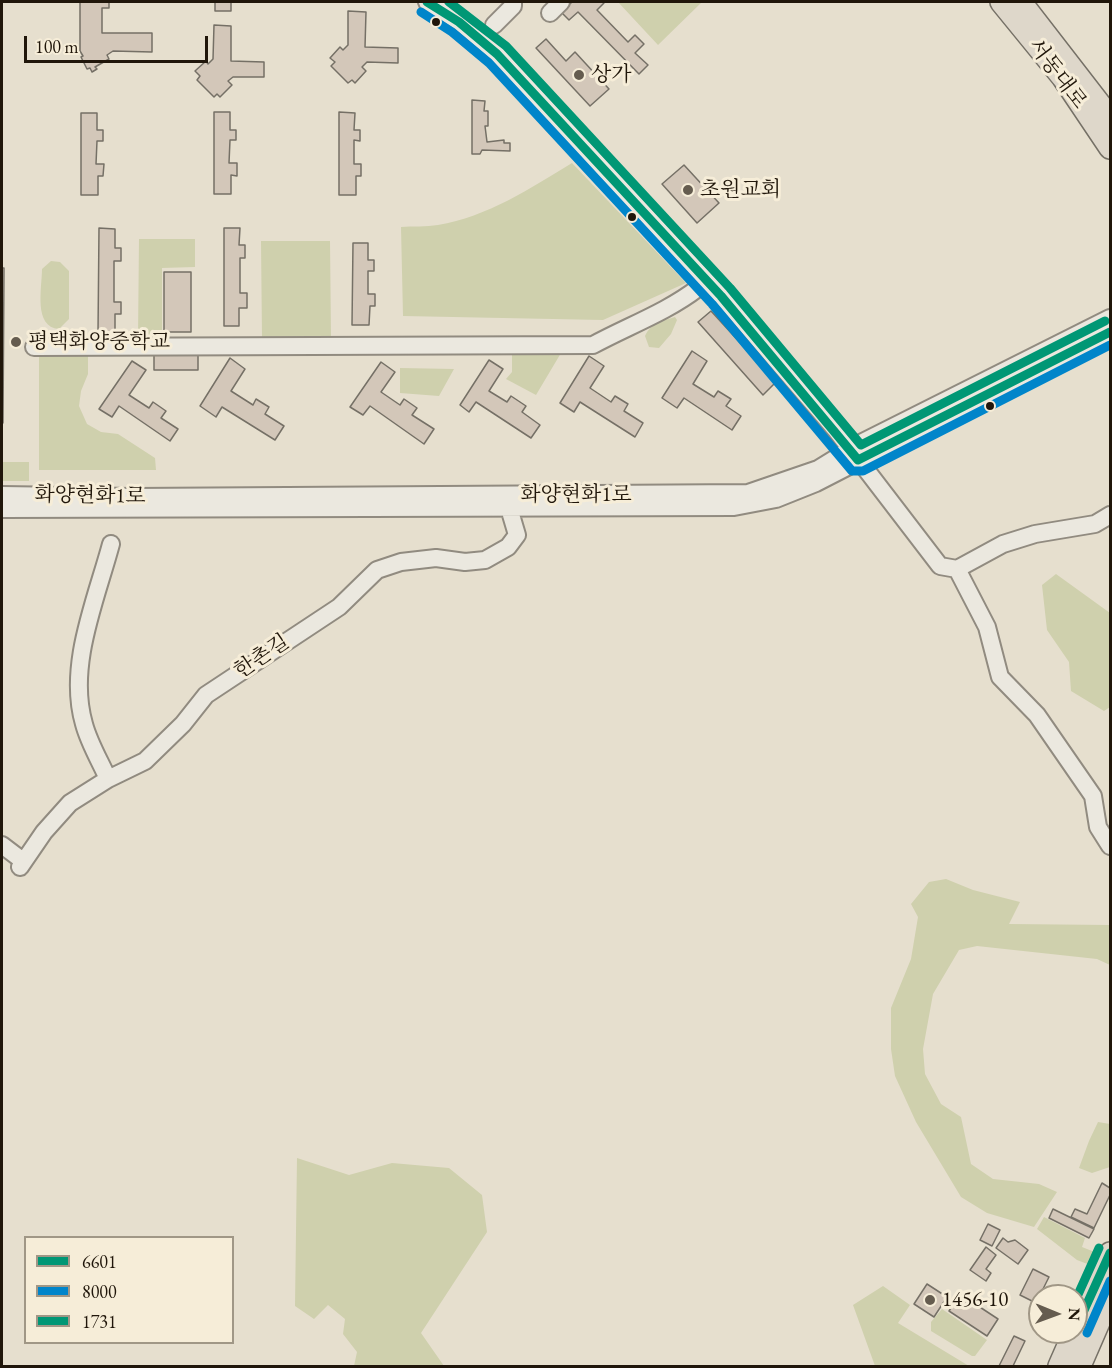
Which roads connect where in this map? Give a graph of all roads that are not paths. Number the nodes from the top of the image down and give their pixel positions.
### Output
1 (427, 2) edge
2 (447, 2) edge
3 (513, 2) edge
4 (1001, 2) edge
5 (1021, 2) edge
6 (494, 25) dead end
7 (1110, 117) edge
8 (1110, 148) edge
9 (698, 288) dead end
10 (1110, 318) edge
11 (1110, 332) edge
12 (34, 346) dead end
13 (857, 452) junction
14 (2, 495) edge
15 (509, 508) junction
16 (2, 509) edge
17 (1110, 515) edge
18 (111, 544) dead end
19 (957, 569) junction
20 (108, 779) junction
21 (2, 845) edge
22 (1110, 846) edge
23 (1110, 1253) edge
24 (1110, 1297) edge
25 (1088, 1302) edge
26 (1069, 1344) edge
27 (1059, 1366) edge
28 (1080, 1366) edge

1 - 13 street
2 - 13 street
3 - 6 street
4 - 8 main road, 서동대로
5 - 7 main road, 서동대로
9 - 12 street
10 - 13 street, 화양현화1로
11 - 13 street, 화양현화1로
13 - 14 street, 화양현화1로
13 - 15 street, 화양현화1로
13 - 19 street
15 - 16 street, 화양현화1로
15 - 20 street, 한촌길
17 - 19 street
18 - 20 street
19 - 22 street
20 - 21 street, 한촌길
23 - 25 main road
24 - 28 main road
26 - 27 main road

